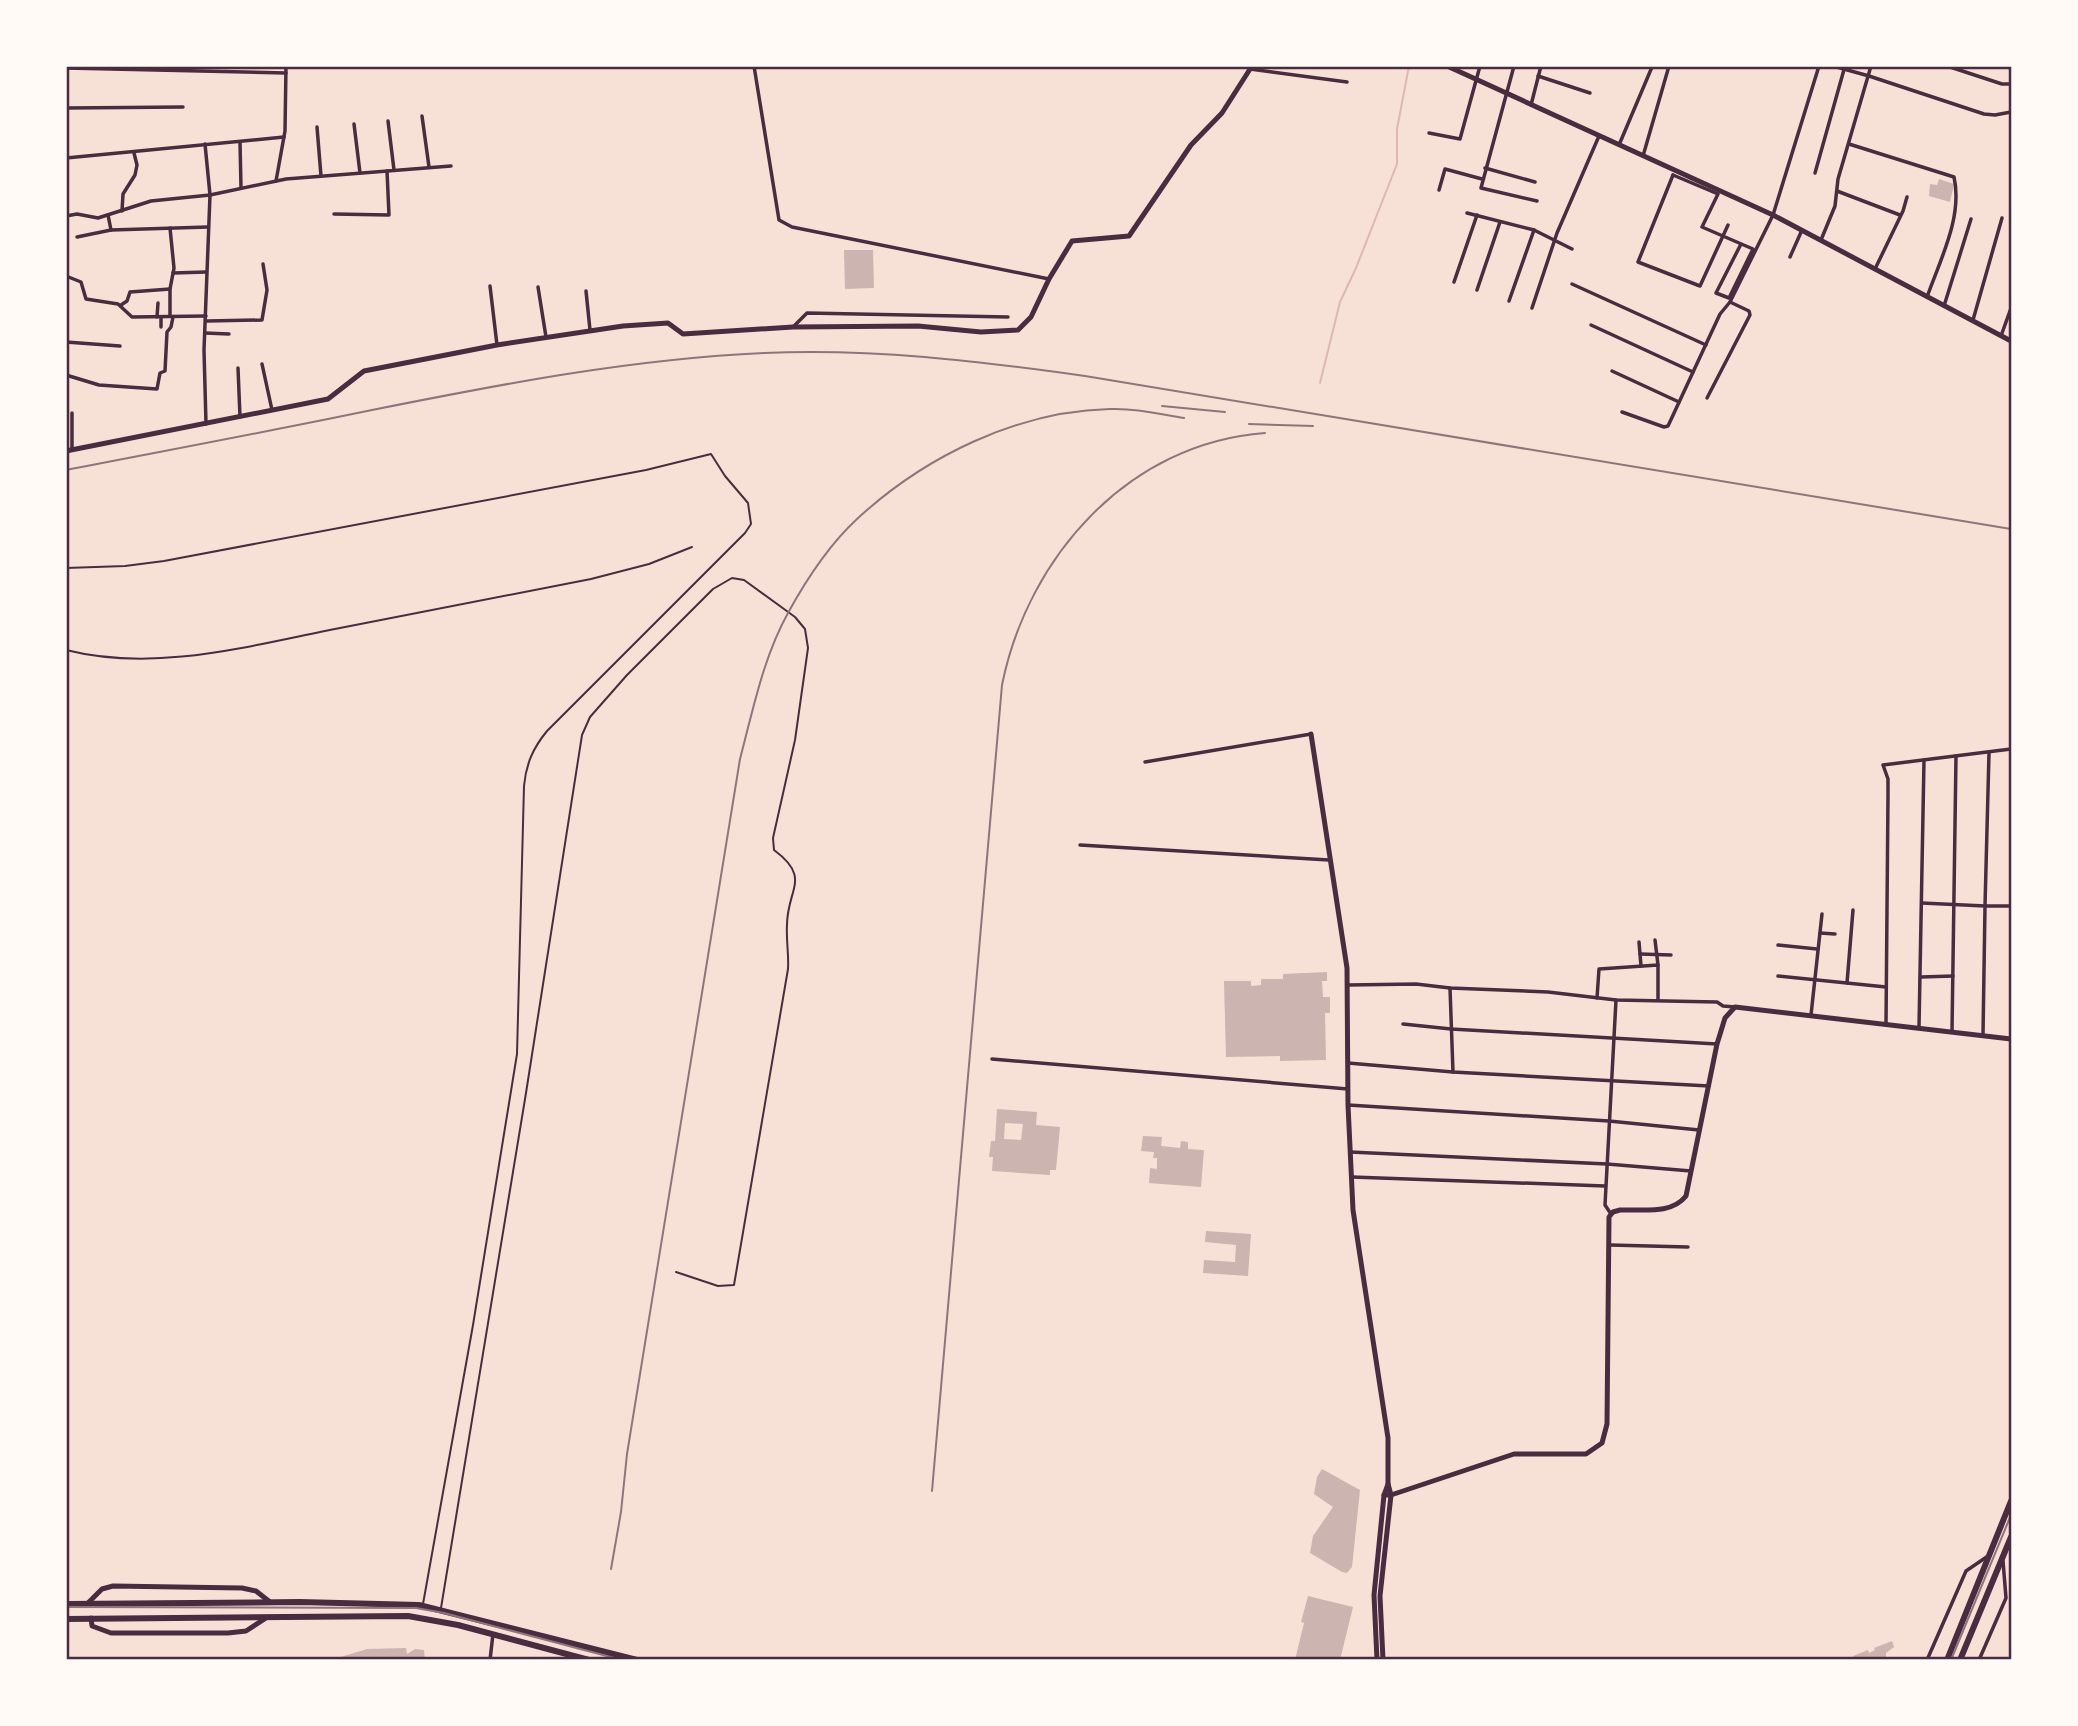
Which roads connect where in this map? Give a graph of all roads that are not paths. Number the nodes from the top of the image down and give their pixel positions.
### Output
1 (286, 66) edge
2 (754, 66) edge
3 (1447, 66) edge
4 (1480, 66) edge
5 (1514, 66) edge
6 (1541, 66) edge
7 (1669, 66) edge
8 (1819, 66) edge
9 (1833, 66) edge
10 (1871, 66) edge
11 (1651, 67) edge
12 (1950, 67) edge
13 (66, 68) edge
14 (1251, 68) edge
15 (1845, 68) edge
16 (286, 73) junction
17 (1538, 76) junction
18 (1869, 76) junction
19 (1477, 81) junction
20 (1347, 82) dead end
21 (2011, 83) edge
22 (1590, 93) dead end
23 (1508, 95) junction
24 (1531, 106) junction
25 (183, 107) dead end
26 (66, 108) edge
27 (2011, 112) edge
28 (422, 116) dead end
29 (388, 121) dead end
30 (354, 124) dead end
31 (317, 127) dead end
32 (1429, 133) dead end
33 (1599, 136) junction
34 (284, 137) junction
35 (240, 142) junction
36 (205, 144) junction
37 (1849, 144) junction
38 (1619, 145) junction
39 (134, 153) junction
40 (1643, 156) junction
41 (66, 158) edge
42 (451, 166) dead end
43 (429, 167) junction
44 (1485, 168) junction
45 (394, 170) junction
46 (387, 171) junction
47 (1674, 172) junction
48 (360, 173) junction
49 (1815, 173) dead end
50 (321, 176) junction
51 (1482, 179) junction
52 (1691, 180) junction
53 (276, 181) junction
54 (1535, 182) dead end
55 (241, 188) junction
56 (1439, 190) dead end
57 (1837, 191) junction
58 (210, 195) junction
59 (1907, 197) dead end
60 (1537, 201) dead end
61 (122, 211) junction
62 (1467, 213) dead end
63 (334, 214) dead end
64 (108, 215) junction
65 (1477, 215) junction
66 (1773, 215) junction
67 (1900, 215) junction
68 (66, 216) edge
69 (2002, 218) dead end
70 (1971, 219) dead end
71 (1500, 222) junction
72 (1728, 225) dead end
73 (208, 227) junction
74 (170, 228) junction
75 (111, 230) junction
76 (1534, 230) junction
77 (1802, 230) junction
78 (77, 237) dead end
79 (1723, 237) junction
80 (1554, 240) junction
81 (1821, 240) junction
82 (1741, 244) junction
83 (1572, 249) dead end
84 (1790, 257) dead end
85 (264, 264) dead end
86 (1875, 269) junction
87 (206, 272) junction
88 (173, 273) junction
89 (66, 276) edge
90 (1049, 279) junction
91 (1454, 282) dead end
92 (1572, 284) dead end
93 (490, 286) dead end
94 (538, 287) dead end
95 (170, 289) junction
96 (1476, 290) dead end
97 (586, 291) dead end
98 (1927, 297) junction
99 (1509, 301) dead end
100 (1730, 302) junction
101 (158, 303) dead end
102 (120, 306) junction
103 (1944, 306) junction
104 (2011, 308) edge
105 (1532, 309) dead end
106 (159, 317) junction
107 (171, 317) junction
108 (1008, 317) dead end
109 (207, 318) junction
110 (1973, 321) junction
111 (1591, 325) dead end
112 (160, 327) dead end
113 (793, 327) junction
114 (590, 330) junction
115 (205, 333) junction
116 (229, 334) dead end
117 (2001, 336) junction
118 (546, 337) junction
119 (66, 341) edge
120 (2011, 341) edge
121 (498, 345) junction
122 (1706, 345) junction
123 (120, 346) dead end
124 (262, 364) dead end
125 (238, 368) dead end
126 (1612, 371) dead end
127 (1692, 372) junction
128 (66, 375) edge
129 (1707, 398) dead end
130 (1679, 402) junction
131 (272, 410) junction
132 (1622, 412) dead end
133 (72, 413) dead end
134 (240, 416) junction
135 (206, 424) junction
136 (69, 451) edge
137 (692, 547) dead end
138 (66, 568) edge
139 (66, 650) edge
140 (1311, 734) joint
141 (2011, 749) edge
142 (1989, 752) junction
143 (1956, 756) junction
144 (1924, 760) junction
145 (1145, 762) dead end
146 (1080, 845) dead end
147 (1331, 860) junction
148 (1922, 903) junction
149 (1954, 905) junction
150 (1985, 906) junction
151 (2011, 906) edge
152 (1853, 910) dead end
153 (1822, 914) dead end
154 (1820, 933) junction
155 (1835, 934) dead end
156 (1655, 940) dead end
157 (1639, 942) dead end
158 (1778, 945) dead end
159 (1818, 949) junction
160 (1640, 954) junction
161 (1657, 954) junction
162 (1671, 955) dead end
163 (1658, 965) junction
164 (1641, 966) junction
165 (1778, 976) dead end
166 (1953, 976) junction
167 (1921, 977) junction
168 (1814, 980) junction
169 (1847, 983) junction
170 (1347, 985) junction
171 (1886, 987) junction
172 (1450, 988) junction
173 (1597, 998) junction
174 (1616, 1000) junction
175 (1658, 1001) junction
176 (1735, 1007) junction
177 (1811, 1015) junction
178 (1404, 1024) dead end
179 (1886, 1024) junction
180 (1919, 1028) junction
181 (1451, 1029) junction
182 (1952, 1032) junction
183 (1983, 1035) junction
184 (1614, 1037) junction
185 (2011, 1039) edge
186 (1717, 1044) junction
187 (992, 1059) dead end
188 (1348, 1063) junction
189 (1453, 1072) junction
190 (1611, 1081) junction
191 (1709, 1086) junction
192 (1348, 1089) junction
193 (1348, 1105) junction
194 (1609, 1121) junction
195 (1701, 1130) junction
196 (1350, 1152) junction
197 (1607, 1164) junction
198 (1693, 1172) junction
199 (1350, 1177) junction
200 (1605, 1186) junction
201 (1611, 1214) junction
202 (1608, 1245) junction
203 (1688, 1247) dead end
204 (676, 1272) dead end
205 (1387, 1495) junction
206 (2011, 1501) edge
207 (2011, 1537) edge
208 (1990, 1555) junction
209 (2002, 1559) junction
210 (270, 1602) junction
211 (88, 1603) junction
212 (66, 1604) edge
213 (422, 1605) junction
214 (441, 1609) junction
215 (272, 1615) junction
216 (91, 1618) junction
217 (66, 1619) edge
218 (493, 1634) junction
219 (490, 1660) edge
220 (590, 1660) edge
221 (637, 1660) edge
222 (1377, 1660) edge
223 (1383, 1660) edge
224 (1927, 1660) edge
225 (1947, 1660) edge
226 (1961, 1660) edge
227 (1979, 1660) edge

1 - 16 street
2 - 90 street
3 - 19 street
4 - 19 street
5 - 23 street
6 - 17 street
7 - 40 street
8 - 66 street
9 - 15 street
10 - 18 street
11 - 38 street
12 - 21 street
13 - 16 street
14 - 20 street
14 - 90 street
15 - 18 street
15 - 49 street
16 - 34 street
17 - 22 street
17 - 24 street
18 - 27 street
18 - 37 street
19 - 23 street
19 - 32 street
23 - 24 street
23 - 44 street
24 - 33 street
25 - 26 street
28 - 43 street
29 - 45 street
30 - 48 street
31 - 50 street
33 - 38 street
33 - 80 street
34 - 35 street
34 - 53 street
35 - 36 street
35 - 55 street
36 - 39 street
36 - 58 street
37 - 57 street
37 - 98 street
38 - 40 street
39 - 41 street
39 - 61 street
40 - 47 street
42 - 43 street
43 - 45 street
44 - 51 street
44 - 54 street
45 - 46 street
46 - 48 street
46 - 63 street
47 - 52 street
47 - 79 street
48 - 50 street
50 - 53 street
51 - 56 street
51 - 60 street
52 - 66 street
52 - 79 street
53 - 55 street
55 - 58 street
57 - 67 street
57 - 81 street
58 - 61 street
58 - 73 street
59 - 67 street
61 - 64 street
62 - 65 street
64 - 68 street
64 - 75 street
65 - 71 street
65 - 91 street
66 - 77 street
66 - 100 street
67 - 86 street
69 - 110 street
70 - 103 street
71 - 76 street
71 - 96 street
72 - 79 street
73 - 74 street
73 - 87 street
74 - 75 street
74 - 88 street
75 - 78 street
76 - 80 street
76 - 99 street
77 - 81 street
77 - 84 street
79 - 82 street
80 - 83 street
80 - 105 street
81 - 86 street
82 - 82 street
85 - 109 street
86 - 98 street
87 - 88 street
87 - 109 street
88 - 95 street
89 - 102 street
90 - 113 street
92 - 122 street
93 - 121 street
94 - 118 street
95 - 102 street
95 - 107 street
97 - 114 street
98 - 103 street
100 - 122 street
100 - 129 street
101 - 106 street
102 - 106 street
103 - 110 street
104 - 117 street
106 - 107 street
106 - 112 street
107 - 109 street
107 - 128 street
108 - 113 street
109 - 115 street
110 - 117 street
111 - 127 street
113 - 114 street
114 - 118 street
115 - 116 street
115 - 135 street
117 - 120 street
118 - 121 street
119 - 123 street
121 - 131 street
122 - 127 street
124 - 131 street
125 - 134 street
126 - 130 street
127 - 130 street
130 - 132 street
131 - 134 street
133 - 136 street
134 - 135 street
135 - 136 street
137 - 139 lane
138 - 213 lane
140 - 145 street
140 - 147 street
141 - 142 street
142 - 143 street
142 - 150 street
143 - 144 street
143 - 149 street
144 - 148 street
144 - 171 street
146 - 147 street
147 - 170 street
148 - 149 street
148 - 167 street
149 - 150 street
149 - 166 street
150 - 151 street
150 - 183 street
152 - 169 street
153 - 154 street
154 - 155 street
154 - 159 street
156 - 161 street
157 - 160 street
158 - 159 street
159 - 168 street
160 - 161 street
160 - 164 street
161 - 162 street
161 - 163 street
163 - 164 street
163 - 175 street
164 - 173 street
165 - 168 street
166 - 167 street
166 - 182 street
167 - 180 street
168 - 169 street
168 - 177 street
169 - 171 street
170 - 172 street
170 - 188 street
171 - 179 street
172 - 173 street
172 - 181 street
173 - 174 street
174 - 175 street
174 - 184 street
175 - 176 street
176 - 177 street
176 - 186 street
177 - 179 street
178 - 181 street
179 - 180 street
180 - 182 street
181 - 184 street
181 - 189 street
182 - 183 street
183 - 185 street
184 - 186 street
184 - 190 street
186 - 191 street
187 - 192 street
188 - 189 street
188 - 192 street
189 - 190 street
190 - 191 street
190 - 194 street
191 - 195 street
192 - 193 street
193 - 194 street
193 - 196 street
194 - 195 street
194 - 197 street
195 - 198 street
196 - 197 street
196 - 199 street
197 - 198 street
197 - 200 street
198 - 201 street
199 - 200 street
199 - 205 street
200 - 201 street
201 - 202 street
202 - 203 street
202 - 205 street
204 - 214 lane
205 - 222 street
205 - 223 street
206 - 208 main road
207 - 209 main road
208 - 224 street
208 - 225 main road
209 - 226 main road
209 - 227 street
210 - 211 main road
210 - 211 street
210 - 213 main road
211 - 212 main road
213 - 214 main road
214 - 221 main road
215 - 216 main road
215 - 216 street
215 - 218 main road
216 - 217 main road
218 - 219 street
218 - 220 main road

